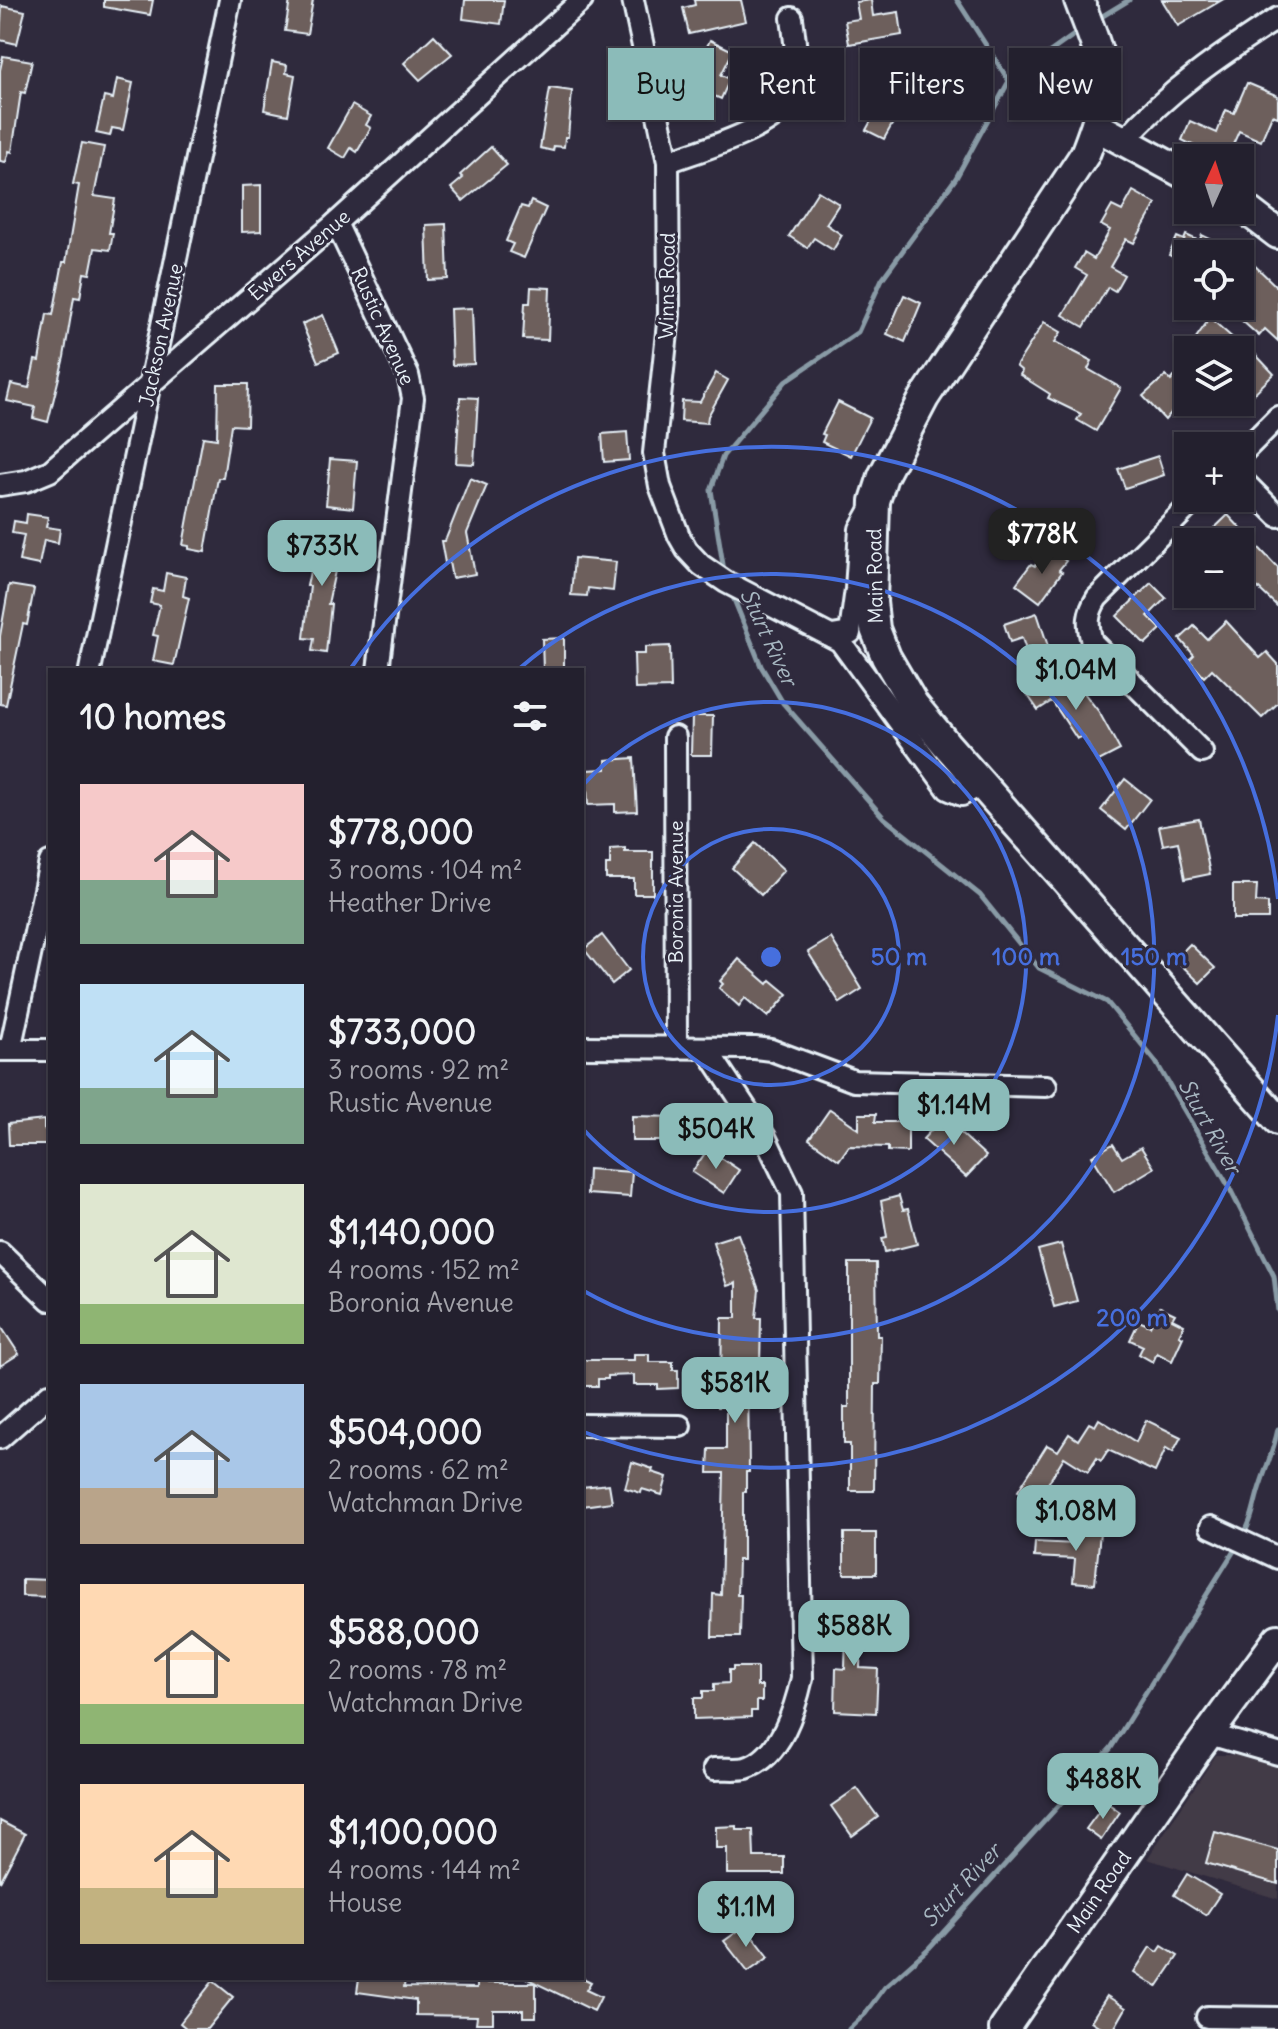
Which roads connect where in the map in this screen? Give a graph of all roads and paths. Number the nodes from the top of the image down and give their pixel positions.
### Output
1 (230, 0) edge
2 (582, 0) edge
3 (633, 0) edge
4 (1085, 17) edge
5 (792, 18) dead end
6 (1278, 18) edge
7 (1096, 126) junction
8 (1124, 141) junction
9 (668, 162) junction
10 (1174, 168) edge
11 (1254, 216) edge
12 (336, 223) junction
13 (1278, 234) edge
14 (151, 384) junction
15 (1278, 417) edge
16 (1254, 441) edge
17 (0, 485) edge
18 (1254, 492) edge
19 (875, 501) junction
20 (1183, 512) edge
21 (1278, 516) edge
22 (832, 636) junction
23 (90, 668) edge
24 (378, 668) edge
25 (675, 737) dead end
26 (1202, 752) dead end
27 (980, 785) junction
28 (48, 870) edge
29 (584, 1047) edge
30 (676, 1048) junction
31 (706, 1048) junction
32 (5, 1050) edge
33 (48, 1050) edge
34 (1046, 1086) dead end
35 (1278, 1120) edge
36 (0, 1252) edge
37 (48, 1298) edge
38 (48, 1396) edge
39 (584, 1425) edge
40 (680, 1426) dead end
41 (0, 1438) edge
42 (1211, 1527) dead end
43 (1278, 1558) edge
44 (1278, 1639) edge
45 (1209, 1734) junction
46 (1278, 1754) edge
47 (714, 1769) dead end
48 (1207, 2017) dead end
49 (1278, 2018) edge
50 (1004, 2029) edge

1 - 14 street, Jackson Avenue
2 - 12 street, Ewers Avenue
3 - 9 street, Winns Road
4 - 7 main road, Main Road
5 - 9 street
6 - 8 street
7 - 8 main road
7 - 19 main road, Main Road
8 - 10 main road
9 - 22 street, Winns Road
11 - 13 main road
12 - 14 street, Ewers Avenue
12 - 24 street, Rustic Avenue
14 - 17 street, Ewers Avenue
14 - 23 street, Jackson Avenue
15 - 16 street
18 - 21 street
19 - 22 street
19 - 27 main road, Main Road
20 - 26 street
22 - 27 street
25 - 30 street, Boronia Avenue
27 - 35 main road, Main Road
28 - 32 street
29 - 30 street
30 - 31 street
31 - 34 street
31 - 47 street
32 - 33 street
36 - 37 street
38 - 41 street
39 - 40 street
42 - 43 street
44 - 45 main road, Main Road
45 - 46 street
45 - 50 main road, Main Road
48 - 49 street

